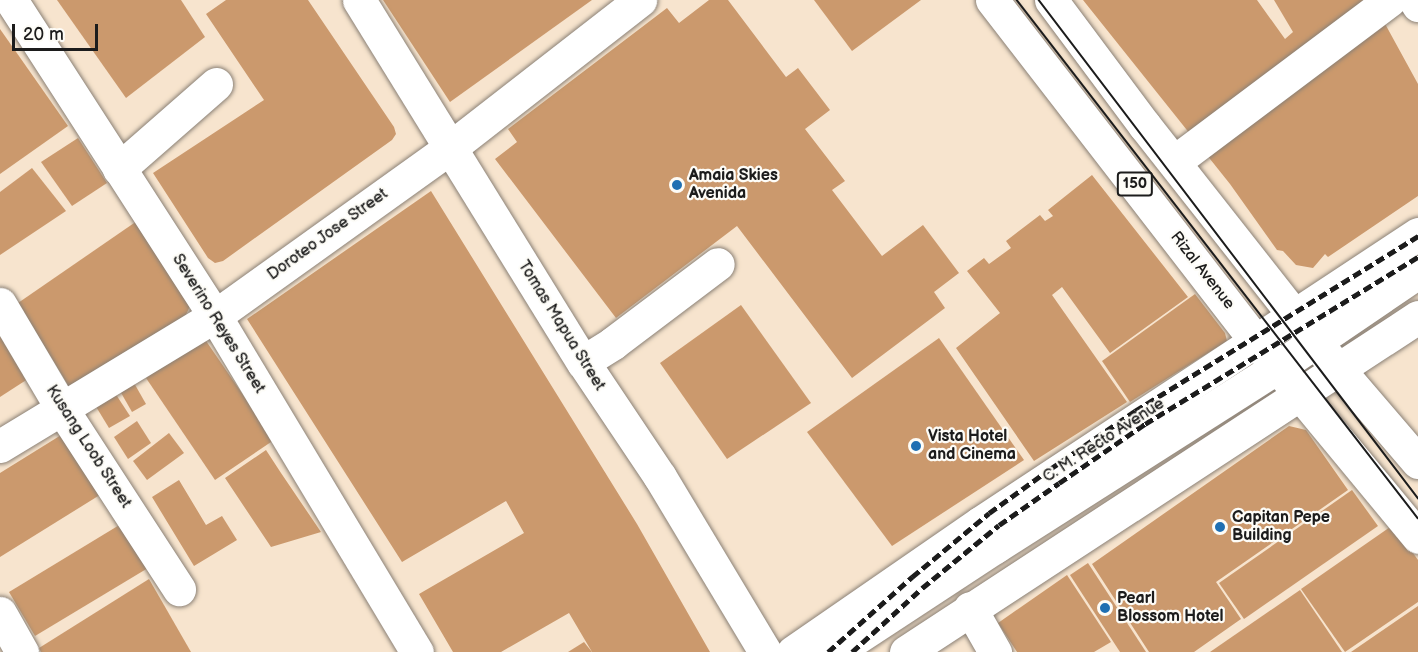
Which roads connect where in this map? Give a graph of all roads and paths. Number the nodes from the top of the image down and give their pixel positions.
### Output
1 (11, 0) edge
2 (359, 0) edge
3 (640, 0) edge
4 (992, 0) edge
5 (1051, 0) edge
6 (1390, 0) edge
7 (1415, 0) edge
8 (1418, 5) edge
9 (216, 84) dead end
10 (450, 148) junction
11 (1174, 162) junction
12 (119, 169) junction
13 (1418, 234) edge
14 (718, 264) dead end
15 (1418, 272) edge
16 (0, 304) edge
17 (215, 316) junction
18 (1295, 316) junction
19 (1418, 317) edge
20 (1256, 341) junction
21 (1315, 342) junction
22 (582, 362) junction
23 (1278, 367) junction
24 (1338, 368) junction
25 (1301, 394) junction
26 (62, 408) junction
27 (0, 446) edge
28 (1418, 462) edge
29 (1418, 537) edge
30 (179, 589) dead end
31 (970, 608) junction
32 (0, 613) edge
33 (22, 652) edge
34 (417, 652) edge
35 (765, 652) edge
36 (793, 652) edge
37 (831, 652) edge
38 (906, 652) edge
39 (995, 652) edge

1 - 12 main road, Severino Reyes Street
2 - 10 main road, Tomas Mapua Street
3 - 10 main road, Doroteo Jose Street
4 - 20 main road, Rizal Avenue / 150
5 - 11 main road, 150
6 - 11 main road
7 - 8 main road
9 - 12 main road
10 - 17 main road, Doroteo Jose Street
10 - 22 main road, Tomas Mapua Street
11 - 18 main road, 150
12 - 17 main road, Severino Reyes Street
13 - 18 main road, C. M. Recto Avenue
14 - 22 main road
15 - 21 main road, C. M. Recto Avenue
16 - 26 main road, Kusang Loob Street
17 - 26 main road, Doroteo Jose Street
17 - 34 main road, Severino Reyes Street
18 - 20 main road, C. M. Recto Avenue
18 - 21 main road, 150
19 - 24 main road
20 - 23 main road, Rizal Avenue / 150
20 - 36 main road, C. M. Recto Avenue
21 - 23 main road, C. M. Recto Avenue
21 - 24 main road, 150
22 - 35 main road, Tomas Mapua Street
23 - 25 main road, Rizal Avenue / 150
23 - 37 main road, C. M. Recto Avenue
24 - 25 main road
24 - 28 main road, 150
25 - 29 main road, Rizal Avenue / 150
25 - 31 main road
26 - 27 main road, Doroteo Jose Street
26 - 30 main road, Kusang Loob Street
31 - 38 main road
31 - 39 main road
32 - 33 main road

